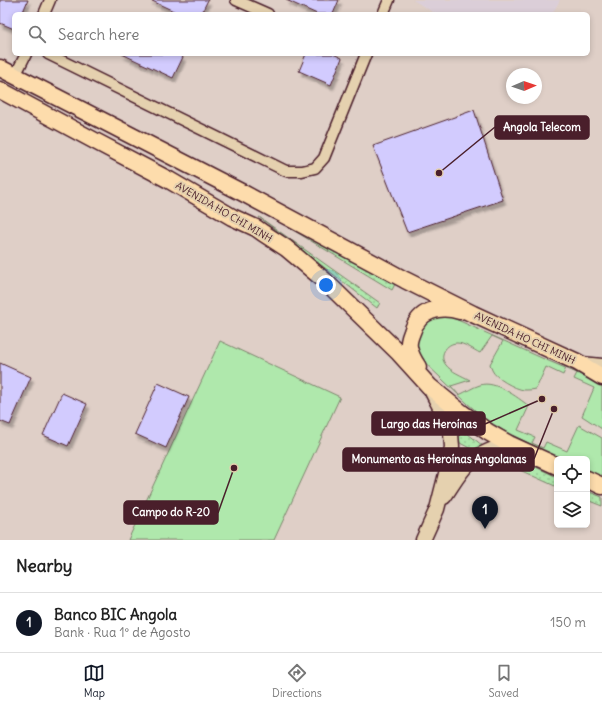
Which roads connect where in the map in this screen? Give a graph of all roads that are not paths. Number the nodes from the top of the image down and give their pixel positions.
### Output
1 (50, 0) edge
2 (236, 0) edge
3 (390, 0) edge
4 (45, 12) edge
5 (263, 12) edge
6 (385, 12) edge
7 (25, 56) edge
8 (52, 56) edge
9 (363, 56) edge
10 (0, 68) edge
11 (15, 76) junction
12 (0, 90) edge
13 (473, 314) junction
14 (577, 362) junction
15 (602, 364) edge
16 (602, 377) edge
17 (429, 386) junction
18 (510, 444) junction
19 (554, 465) edge
20 (590, 480) edge
21 (602, 486) edge
22 (437, 509) junction
23 (423, 540) edge

1 - 4 street
2 - 5 street
3 - 6 street
7 - 11 street
8 - 9 street
10 - 11 main road, AVENIDA HO CHI MINH
11 - 13 main road, AVENIDA HO CHI MINH
12 - 17 main road, AVENIDA HO CHI MINH
13 - 14 main road, AVENIDA HO CHI MINH
13 - 17 main road
14 - 15 street
14 - 16 main road, AVENIDA HO CHI MINH
17 - 18 main road, AVENIDA HO CHI MINH
17 - 22 main road
18 - 19 main road, AVENIDA HO CHI MINH
18 - 22 main road
20 - 21 main road
22 - 23 main road

